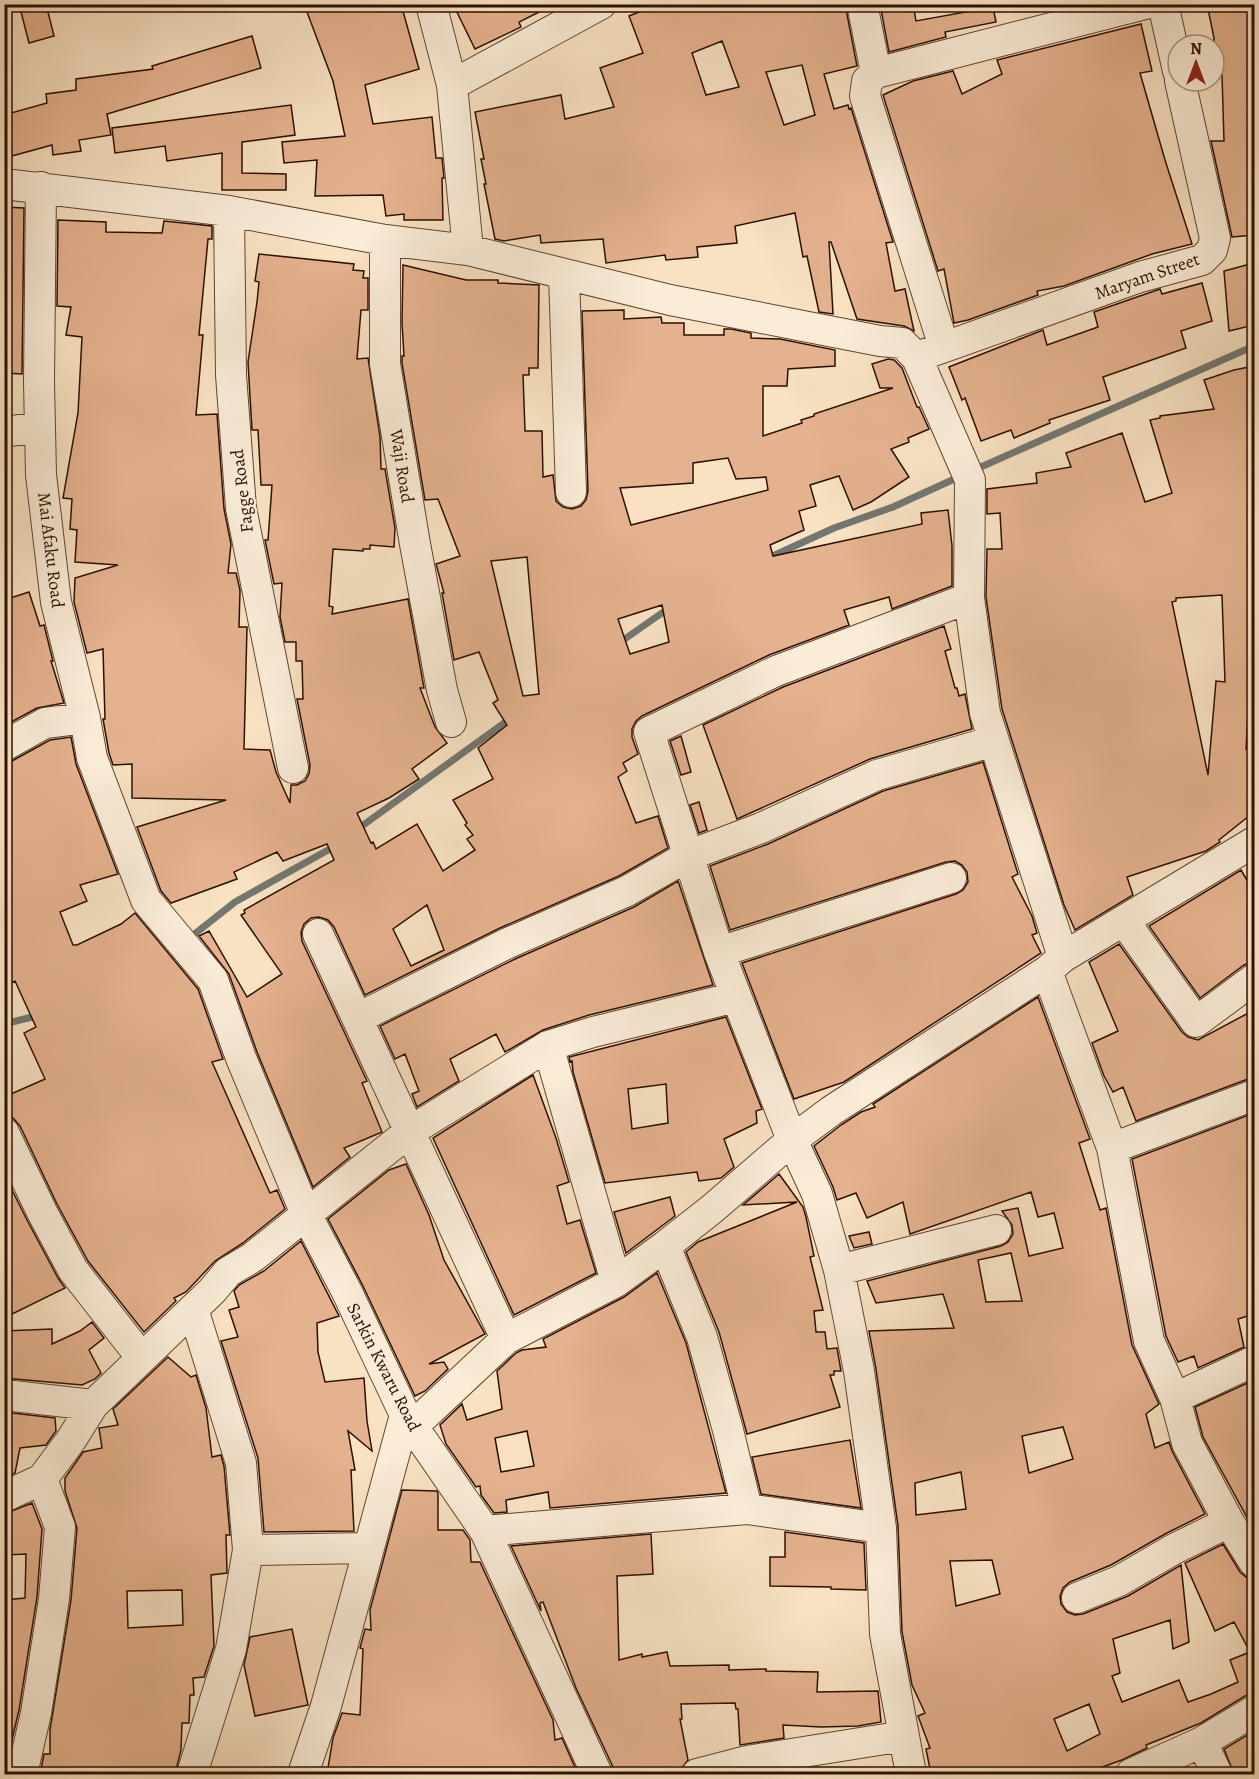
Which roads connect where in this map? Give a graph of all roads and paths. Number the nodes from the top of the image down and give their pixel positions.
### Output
1 (431, 4) edge
2 (602, 4) edge
3 (862, 4) edge
4 (1145, 4) edge
5 (1163, 4) edge
6 (1169, 33) edge
7 (876, 73) junction
8 (452, 85) junction
9 (1183, 93) edge
10 (4, 184) edge
11 (41, 187) junction
12 (229, 211) junction
13 (385, 240) junction
14 (468, 250) junction
15 (564, 273) junction
16 (930, 352) junction
17 (40, 427) junction
18 (4, 432) edge
19 (571, 492) dead end
20 (969, 598) junction
21 (85, 718) junction
22 (451, 722) dead end
23 (994, 741) junction
24 (4, 746) edge
25 (293, 768) dead end
26 (1254, 842) edge
27 (690, 855) junction
28 (951, 878) dead end
29 (1124, 921) junction
30 (318, 934) dead end
31 (719, 952) junction
32 (1055, 964) junction
33 (1254, 979) edge
34 (213, 980) joint
35 (736, 997) junction
36 (358, 1018) junction
37 (548, 1046) junction
38 (1254, 1095) edge
39 (4, 1132) edge
40 (408, 1132) junction
41 (792, 1140) junction
42 (1112, 1148) junction
43 (306, 1214) junction
44 (996, 1230) dead end
45 (665, 1246) junction
46 (839, 1270) junction
47 (616, 1282) junction
48 (193, 1309) junction
49 (506, 1339) junction
50 (141, 1357) junction
51 (1254, 1361) edge
52 (4, 1395) edge
53 (1175, 1398) junction
54 (93, 1405) junction
55 (409, 1421) junction
56 (42, 1479) junction
57 (4, 1497) edge
58 (747, 1509) junction
59 (1229, 1522) junction
60 (881, 1528) junction
61 (485, 1531) junction
62 (368, 1548) junction
63 (248, 1550) junction
64 (1254, 1562) edge
65 (1077, 1598) dead end
66 (1254, 1711) edge
67 (904, 1736) junction
68 (1202, 1742) junction
69 (22, 1774) edge
70 (192, 1774) edge
71 (303, 1774) edge
72 (597, 1774) edge
73 (696, 1774) edge
74 (911, 1774) edge
75 (1131, 1774) edge
76 (1217, 1774) edge

1 - 8 street
2 - 8 street
3 - 7 street
4 - 7 street
5 - 6 street
7 - 16 street
8 - 14 street
9 - 16 street, Maryam Street
10 - 11 street
11 - 12 street
11 - 17 street, Mai Afaku Road
12 - 13 street
12 - 25 street, Fagge Road
13 - 14 street
13 - 22 street, Waji Road
14 - 15 street
15 - 16 street
15 - 19 street
16 - 20 street
17 - 18 street
17 - 21 street, Mai Afaku Road
20 - 23 street
20 - 27 street
21 - 24 street
21 - 34 street, Mai Afaku Road
23 - 27 street
23 - 32 street
26 - 29 street
27 - 31 street
27 - 36 street
28 - 31 street
29 - 32 street
29 - 33 street
30 - 36 street
31 - 35 street
32 - 41 street
32 - 42 street
34 - 43 street, Sarkin Kwaru Road
35 - 37 street
35 - 41 street
36 - 40 street
37 - 40 street
37 - 47 street
38 - 42 street
39 - 50 street
40 - 43 street
40 - 49 street
41 - 45 street
41 - 46 street
42 - 53 street
43 - 48 street
43 - 55 street, Sarkin Kwaru Road
44 - 46 street
45 - 47 street
45 - 58 street
46 - 60 street
47 - 49 street
48 - 50 street
48 - 63 street
49 - 55 street
50 - 54 street
51 - 53 street
52 - 54 street
53 - 59 street
54 - 56 street
55 - 61 street, Sarkin Kwaru Road
55 - 62 street
56 - 57 street
56 - 69 street
58 - 60 street
58 - 61 street
59 - 64 street
59 - 65 street
60 - 67 street
61 - 72 street, Sarkin Kwaru Road
62 - 63 street
62 - 71 street
63 - 70 street
66 - 68 street
67 - 73 street
67 - 74 street
68 - 75 street
68 - 76 street

